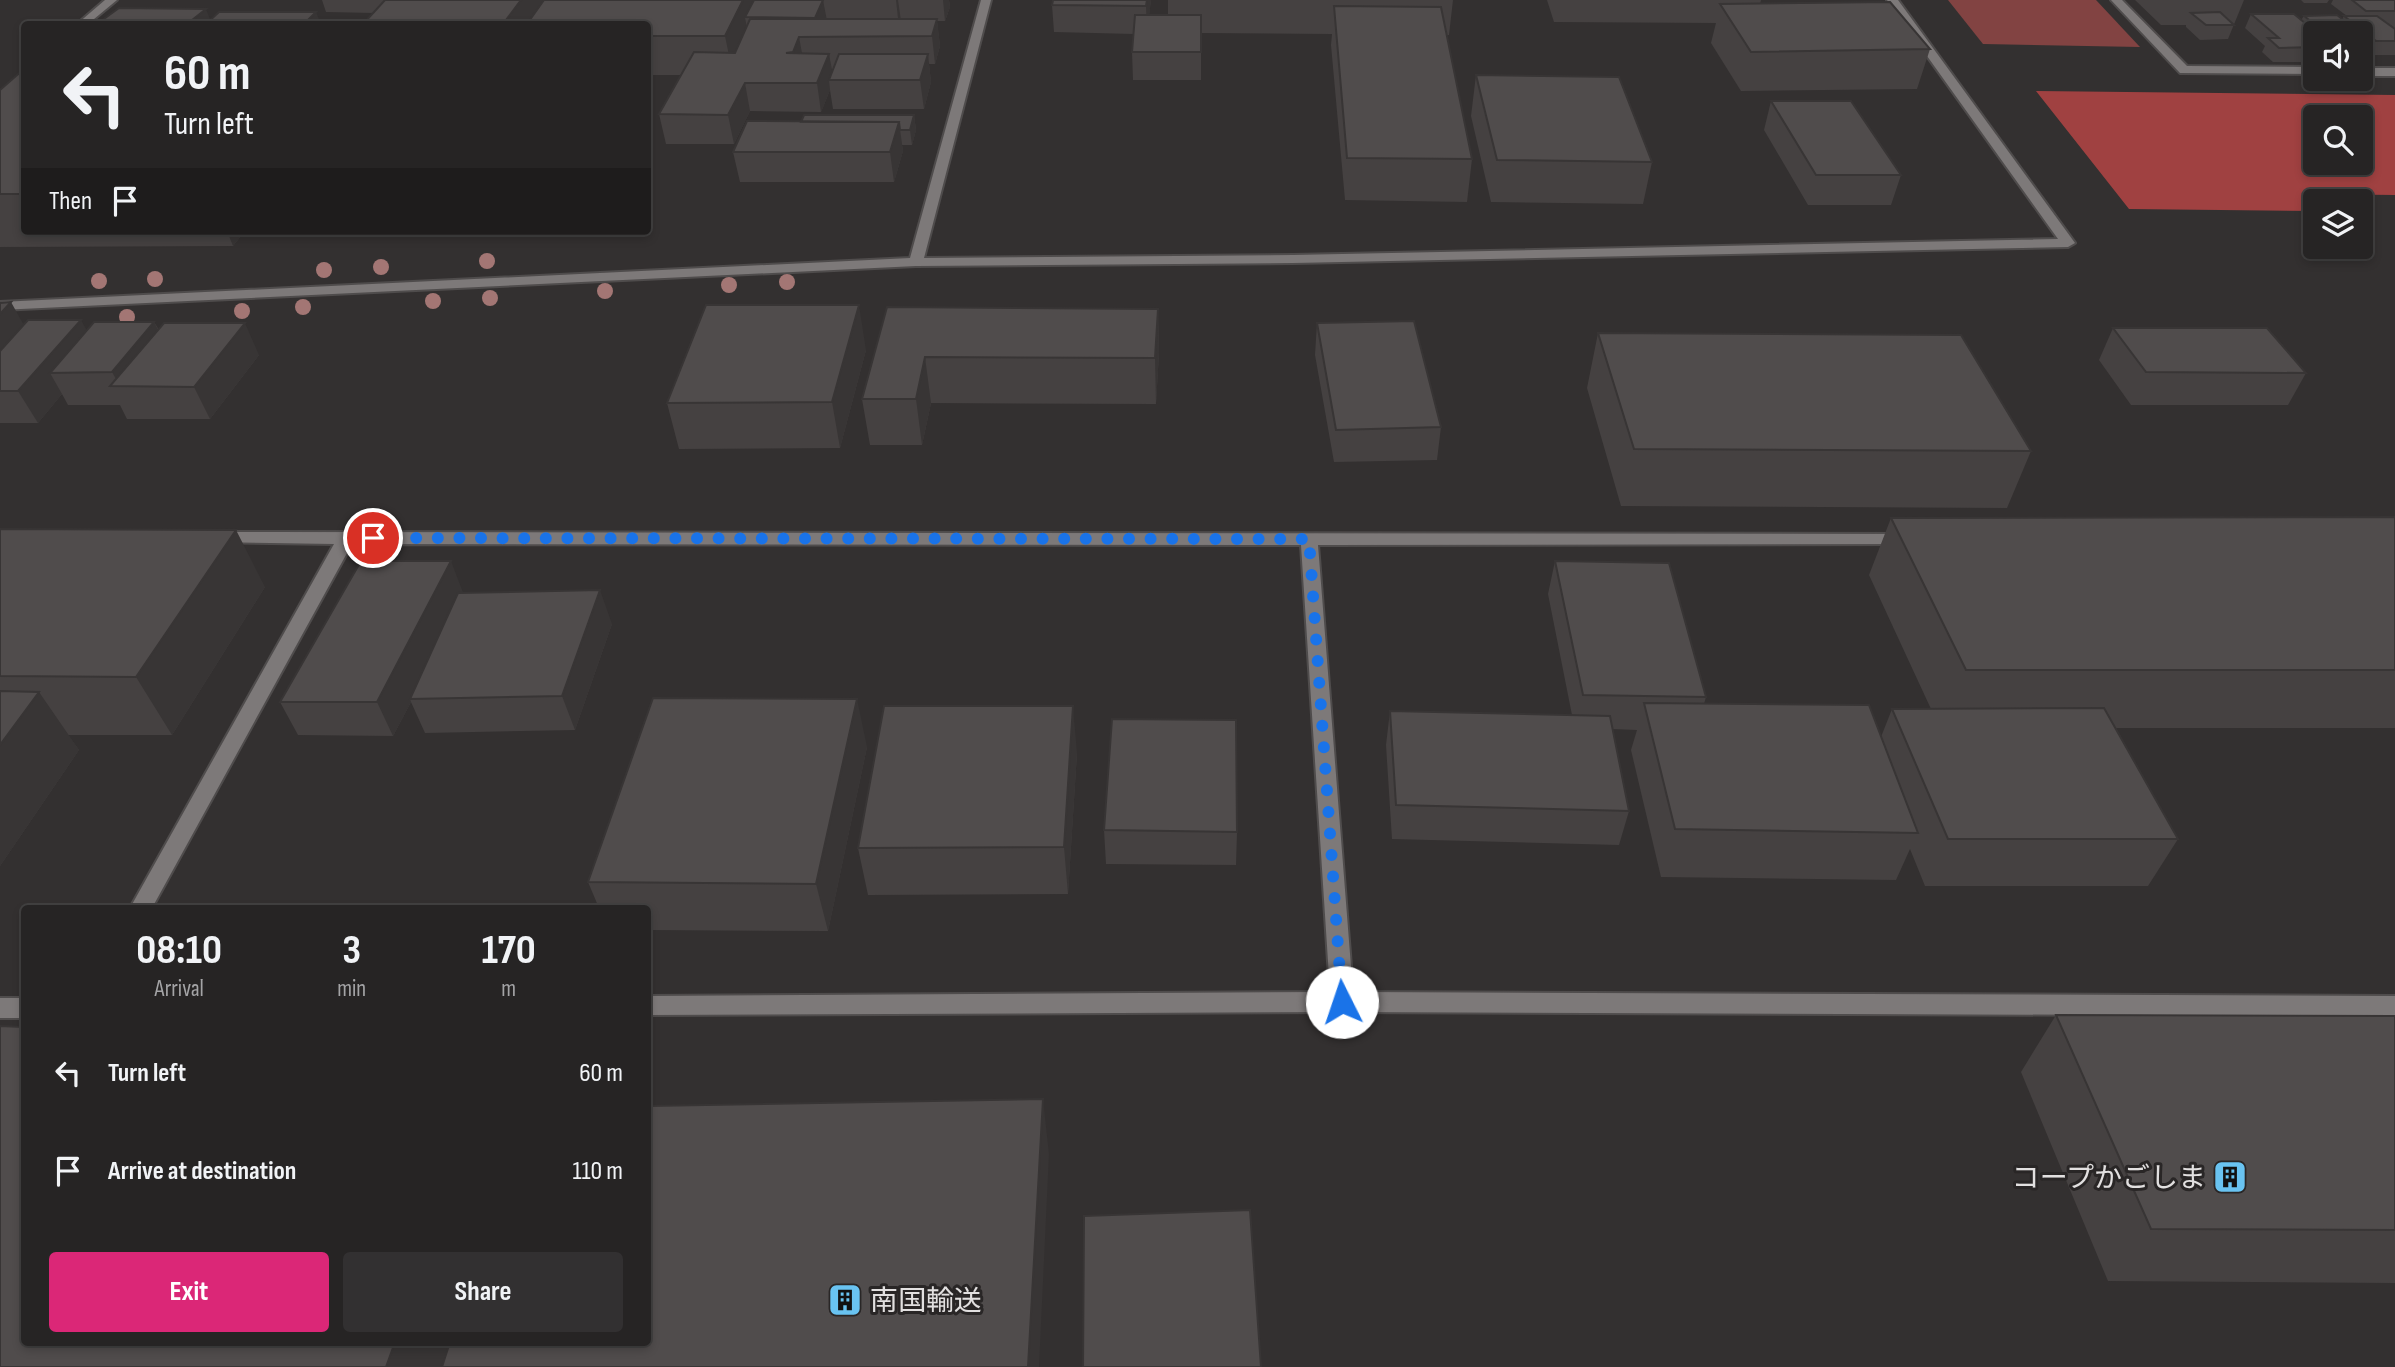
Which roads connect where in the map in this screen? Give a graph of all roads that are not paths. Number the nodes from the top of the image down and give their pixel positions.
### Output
1 (111, 0) edge
2 (986, 0) edge
3 (1892, 0) edge
4 (2116, 0) edge
5 (86, 21) edge
6 (2303, 71) edge
7 (2373, 72) edge
8 (2395, 72) edge
9 (916, 262) junction
10 (0, 306) edge
11 (346, 538) junction
12 (194, 539) edge
13 (1309, 539) junction
14 (1922, 540) edge
15 (143, 905) edge
16 (1342, 1002) junction
17 (651, 1006) edge
18 (2395, 1006) edge
19 (0, 1008) edge
20 (21, 1009) edge

1 - 5 street
2 - 9 street
3 - 9 street
4 - 6 street
7 - 8 street
9 - 10 street
11 - 12 street
11 - 13 street
11 - 15 street
13 - 14 street
13 - 16 street
16 - 17 street
16 - 18 street
19 - 20 street

